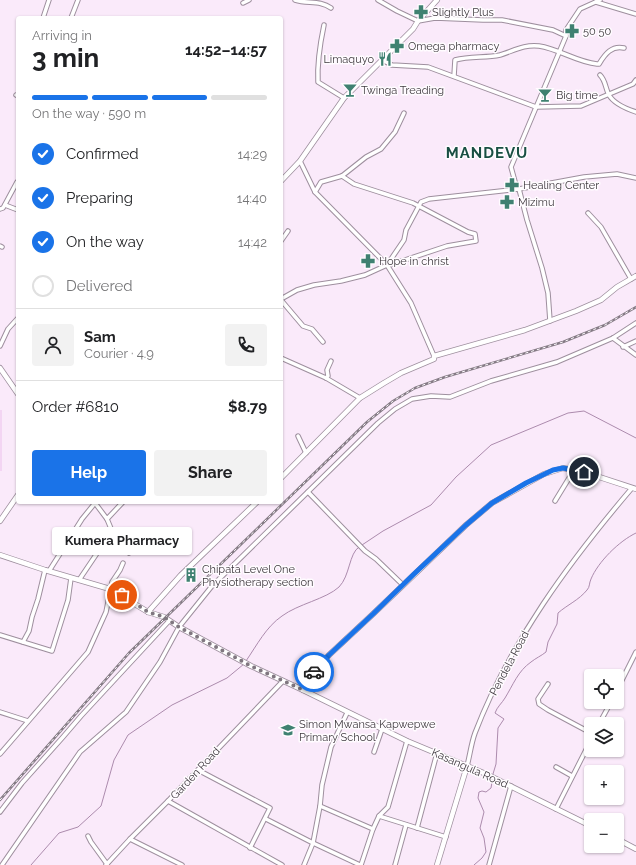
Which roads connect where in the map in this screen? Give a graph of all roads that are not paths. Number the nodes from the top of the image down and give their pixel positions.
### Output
1 (49, 0) edge
2 (78, 0) edge
3 (249, 0) edge
4 (295, 0) edge
5 (378, 0) edge
6 (437, 0) edge
7 (598, 1) edge
8 (591, 2) edge
9 (243, 3) dead end
10 (331, 8) dead end
11 (636, 14) edge
12 (44, 16) edge
13 (72, 16) edge
14 (418, 21) junction
15 (324, 25) dead end
16 (566, 36) junction
17 (624, 48) dead end
18 (559, 51) junction
19 (382, 60) junction
20 (600, 75) dead end
21 (454, 76) junction
22 (636, 80) edge
23 (609, 95) junction
24 (344, 98) junction
25 (536, 107) junction
26 (636, 112) edge
27 (404, 113) dead end
28 (300, 161) junction
29 (342, 176) junction
30 (636, 178) edge
31 (283, 179) edge
32 (16, 184) edge
33 (518, 189) junction
34 (315, 192) junction
35 (5, 205) junction
36 (418, 206) junction
37 (0, 209) edge
38 (16, 209) edge
39 (588, 213) dead end
40 (288, 231) dead end
41 (283, 238) edge
42 (387, 265) junction
43 (636, 276) edge
44 (630, 279) junction
45 (283, 299) edge
46 (283, 302) edge
47 (16, 320) edge
48 (550, 321) junction
49 (636, 323) edge
50 (613, 338) junction
51 (636, 341) edge
52 (323, 342) dead end
53 (0, 346) edge
54 (623, 347) junction
55 (636, 355) edge
56 (434, 356) junction
57 (283, 359) edge
58 (331, 361) dead end
59 (0, 368) edge
60 (326, 378) junction
61 (16, 391) edge
62 (360, 398) junction
63 (298, 436) dead end
64 (306, 453) junction
65 (574, 470) junction
66 (283, 476) edge
67 (634, 488) edge
68 (308, 492) junction
69 (16, 498) edge
70 (554, 501) dead end
71 (94, 504) edge
72 (96, 504) edge
73 (121, 504) edge
74 (255, 504) edge
75 (107, 519) junction
76 (0, 521) edge
77 (112, 531) junction
78 (129, 552) dead end
79 (0, 555) edge
80 (123, 563) dead end
81 (47, 571) junction
82 (71, 578) junction
83 (79, 580) junction
84 (403, 585) junction
85 (110, 589) junction
86 (148, 612) junction
87 (169, 621) junction
88 (179, 627) junction
89 (0, 635) edge
90 (23, 642) junction
91 (636, 652) edge
92 (624, 676) edge
93 (283, 681) junction
94 (548, 684) dead end
95 (303, 690) junction
96 (0, 712) edge
97 (347, 713) junction
98 (28, 721) junction
99 (382, 729) junction
100 (584, 729) edge
101 (407, 741) junction
102 (374, 752) dead end
103 (0, 753) edge
104 (436, 753) junction
105 (584, 753) edge
106 (467, 766) junction
107 (556, 767) dead end
108 (198, 770) junction
109 (572, 776) junction
110 (511, 786) junction
111 (168, 801) junction
112 (320, 806) junction
113 (556, 809) junction
114 (0, 812) edge
115 (379, 816) junction
116 (266, 819) junction
117 (584, 823) edge
118 (406, 825) junction
119 (417, 828) junction
120 (373, 829) junction
121 (88, 836) dead end
122 (446, 837) junction
123 (130, 838) junction
124 (313, 843) junction
125 (624, 843) edge
126 (250, 848) junction
127 (636, 849) edge
128 (107, 864) edge
129 (2, 865) edge
130 (182, 865) edge
131 (282, 865) edge
132 (304, 865) edge
133 (361, 865) edge
134 (395, 865) edge
135 (438, 865) edge
136 (489, 865) edge

1 - 12 street
2 - 13 street
3 - 9 street
4 - 10 street
5 - 14 street
6 - 14 street
7 - 8 street
7 - 11 street
8 - 16 street
14 - 16 street
14 - 19 street
15 - 24 street
16 - 18 street
17 - 18 street
18 - 21 street
18 - 25 street
19 - 21 street
19 - 24 street
20 - 23 street
21 - 25 street
22 - 23 street
23 - 25 street
23 - 26 street
24 - 28 street
25 - 33 street
27 - 29 street
28 - 31 street
28 - 34 street
29 - 34 street
29 - 36 street
30 - 33 street
32 - 35 street
33 - 36 street
33 - 48 street
34 - 42 street
35 - 37 street
35 - 38 street
36 - 42 street
36 - 42 street
39 - 44 street
40 - 41 street
42 - 45 street
42 - 56 street
43 - 44 street
44 - 48 street
46 - 52 street
47 - 53 street
48 - 56 street
49 - 50 street
50 - 54 street
50 - 68 street
51 - 54 street
54 - 55 street
56 - 62 street
57 - 60 street
58 - 60 street
59 - 61 street
60 - 62 street
62 - 64 street
63 - 64 street
64 - 66 street
65 - 67 street
65 - 70 street
65 - 84 street
67 - 106 street, Pendela Road
68 - 84 street
68 - 88 street
69 - 76 street
71 - 81 street
72 - 75 street
73 - 75 street
74 - 86 street
75 - 77 street
77 - 78 street
77 - 83 street
79 - 81 street, Kasangula Road
80 - 85 street
81 - 82 street, Kasangula Road
81 - 90 street
82 - 83 street, Kasangula Road
82 - 90 street
83 - 85 street, Kasangula Road
84 - 95 street
85 - 86 street, Kasangula Road
85 - 98 street
86 - 87 street, Kasangula Road
87 - 88 street, Kasangula Road
87 - 114 street
88 - 93 street, Kasangula Road
88 - 129 street
89 - 90 street
91 - 92 street
93 - 95 street, Kasangula Road
93 - 108 street, Garden Road
94 - 100 street
95 - 97 street, Kasangula Road
96 - 98 street
97 - 99 street, Kasangula Road
97 - 112 street
98 - 103 street
99 - 101 street, Kasangula Road
99 - 102 street
101 - 104 street, Kasangula Road
101 - 115 street
104 - 106 street, Kasangula Road
104 - 119 street
105 - 109 street
106 - 110 street, Kasangula Road
106 - 122 street, Pendela Road
107 - 109 street
108 - 111 street, Garden Road
108 - 116 street
109 - 113 street
110 - 113 street, Kasangula Road
110 - 136 street
111 - 123 street, Garden Road
111 - 126 street
112 - 120 street
112 - 124 street
113 - 117 street, Kasangula Road
115 - 118 street
115 - 120 street
116 - 124 street
116 - 126 street
118 - 119 street
118 - 134 street
119 - 122 street
120 - 133 street
121 - 128 street
122 - 135 street, Pendela Road
123 - 128 street, Garden Road
123 - 130 street
124 - 132 street
124 - 133 street
125 - 127 street
126 - 131 street

